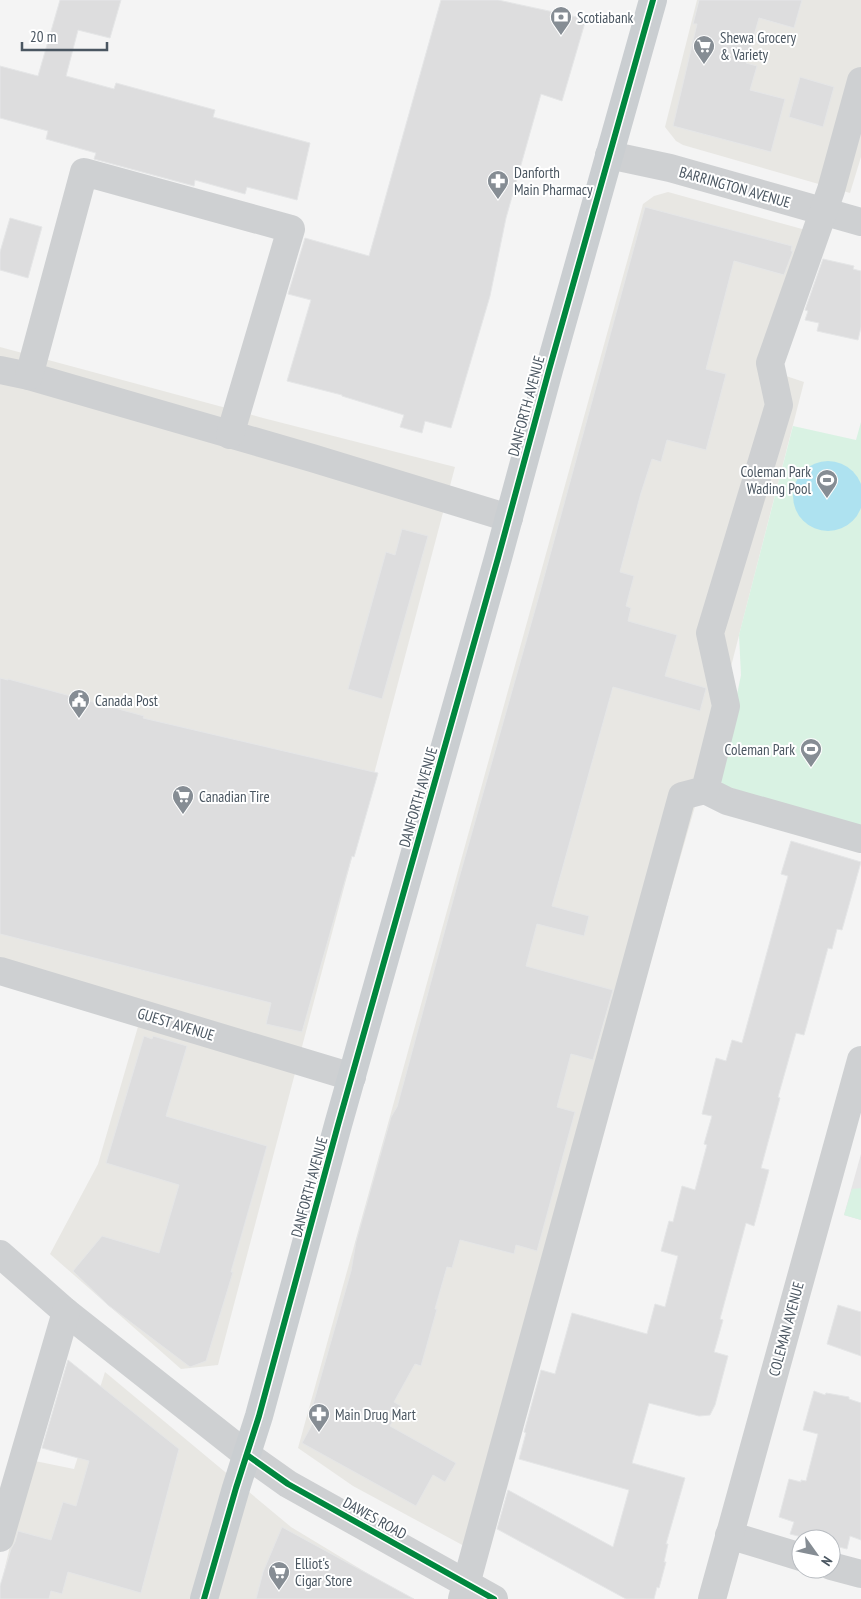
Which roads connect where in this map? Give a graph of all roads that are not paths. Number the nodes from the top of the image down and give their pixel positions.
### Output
1 (653, 0) edge
2 (861, 81) edge
3 (609, 155) junction
4 (823, 212) junction
5 (861, 222) edge
6 (0, 370) edge
7 (29, 376) junction
8 (230, 434) junction
9 (509, 518) junction
10 (704, 790) junction
11 (861, 839) edge
12 (0, 971) edge
13 (861, 1060) edge
14 (352, 1077) junction
15 (0, 1254) edge
16 (66, 1312) junction
17 (247, 1455) junction
18 (729, 1535) junction
19 (0, 1538) edge
20 (791, 1554) edge
21 (841, 1569) edge
22 (861, 1574) edge
23 (464, 1591) edge
24 (204, 1599) edge
25 (494, 1599) edge
26 (712, 1599) edge

1 - 3 main road, DANFORTH AVENUE
2 - 4 street
3 - 4 street, BARRINGTON AVENUE
3 - 9 main road, DANFORTH AVENUE
4 - 5 street, BARRINGTON AVENUE
4 - 10 street
6 - 7 street
7 - 8 street
7 - 8 street
8 - 9 street
9 - 14 main road, DANFORTH AVENUE
10 - 11 street
10 - 23 street
12 - 14 street, GUEST AVENUE
13 - 18 street, COLEMAN AVENUE
14 - 17 main road, DANFORTH AVENUE
15 - 16 street, DAWES ROAD
16 - 17 street, DAWES ROAD
16 - 19 street
17 - 23 street, DAWES ROAD
17 - 24 main road, DANFORTH AVENUE
18 - 20 street
18 - 26 street, COLEMAN AVENUE
21 - 22 street
23 - 25 street, DAWES ROAD

